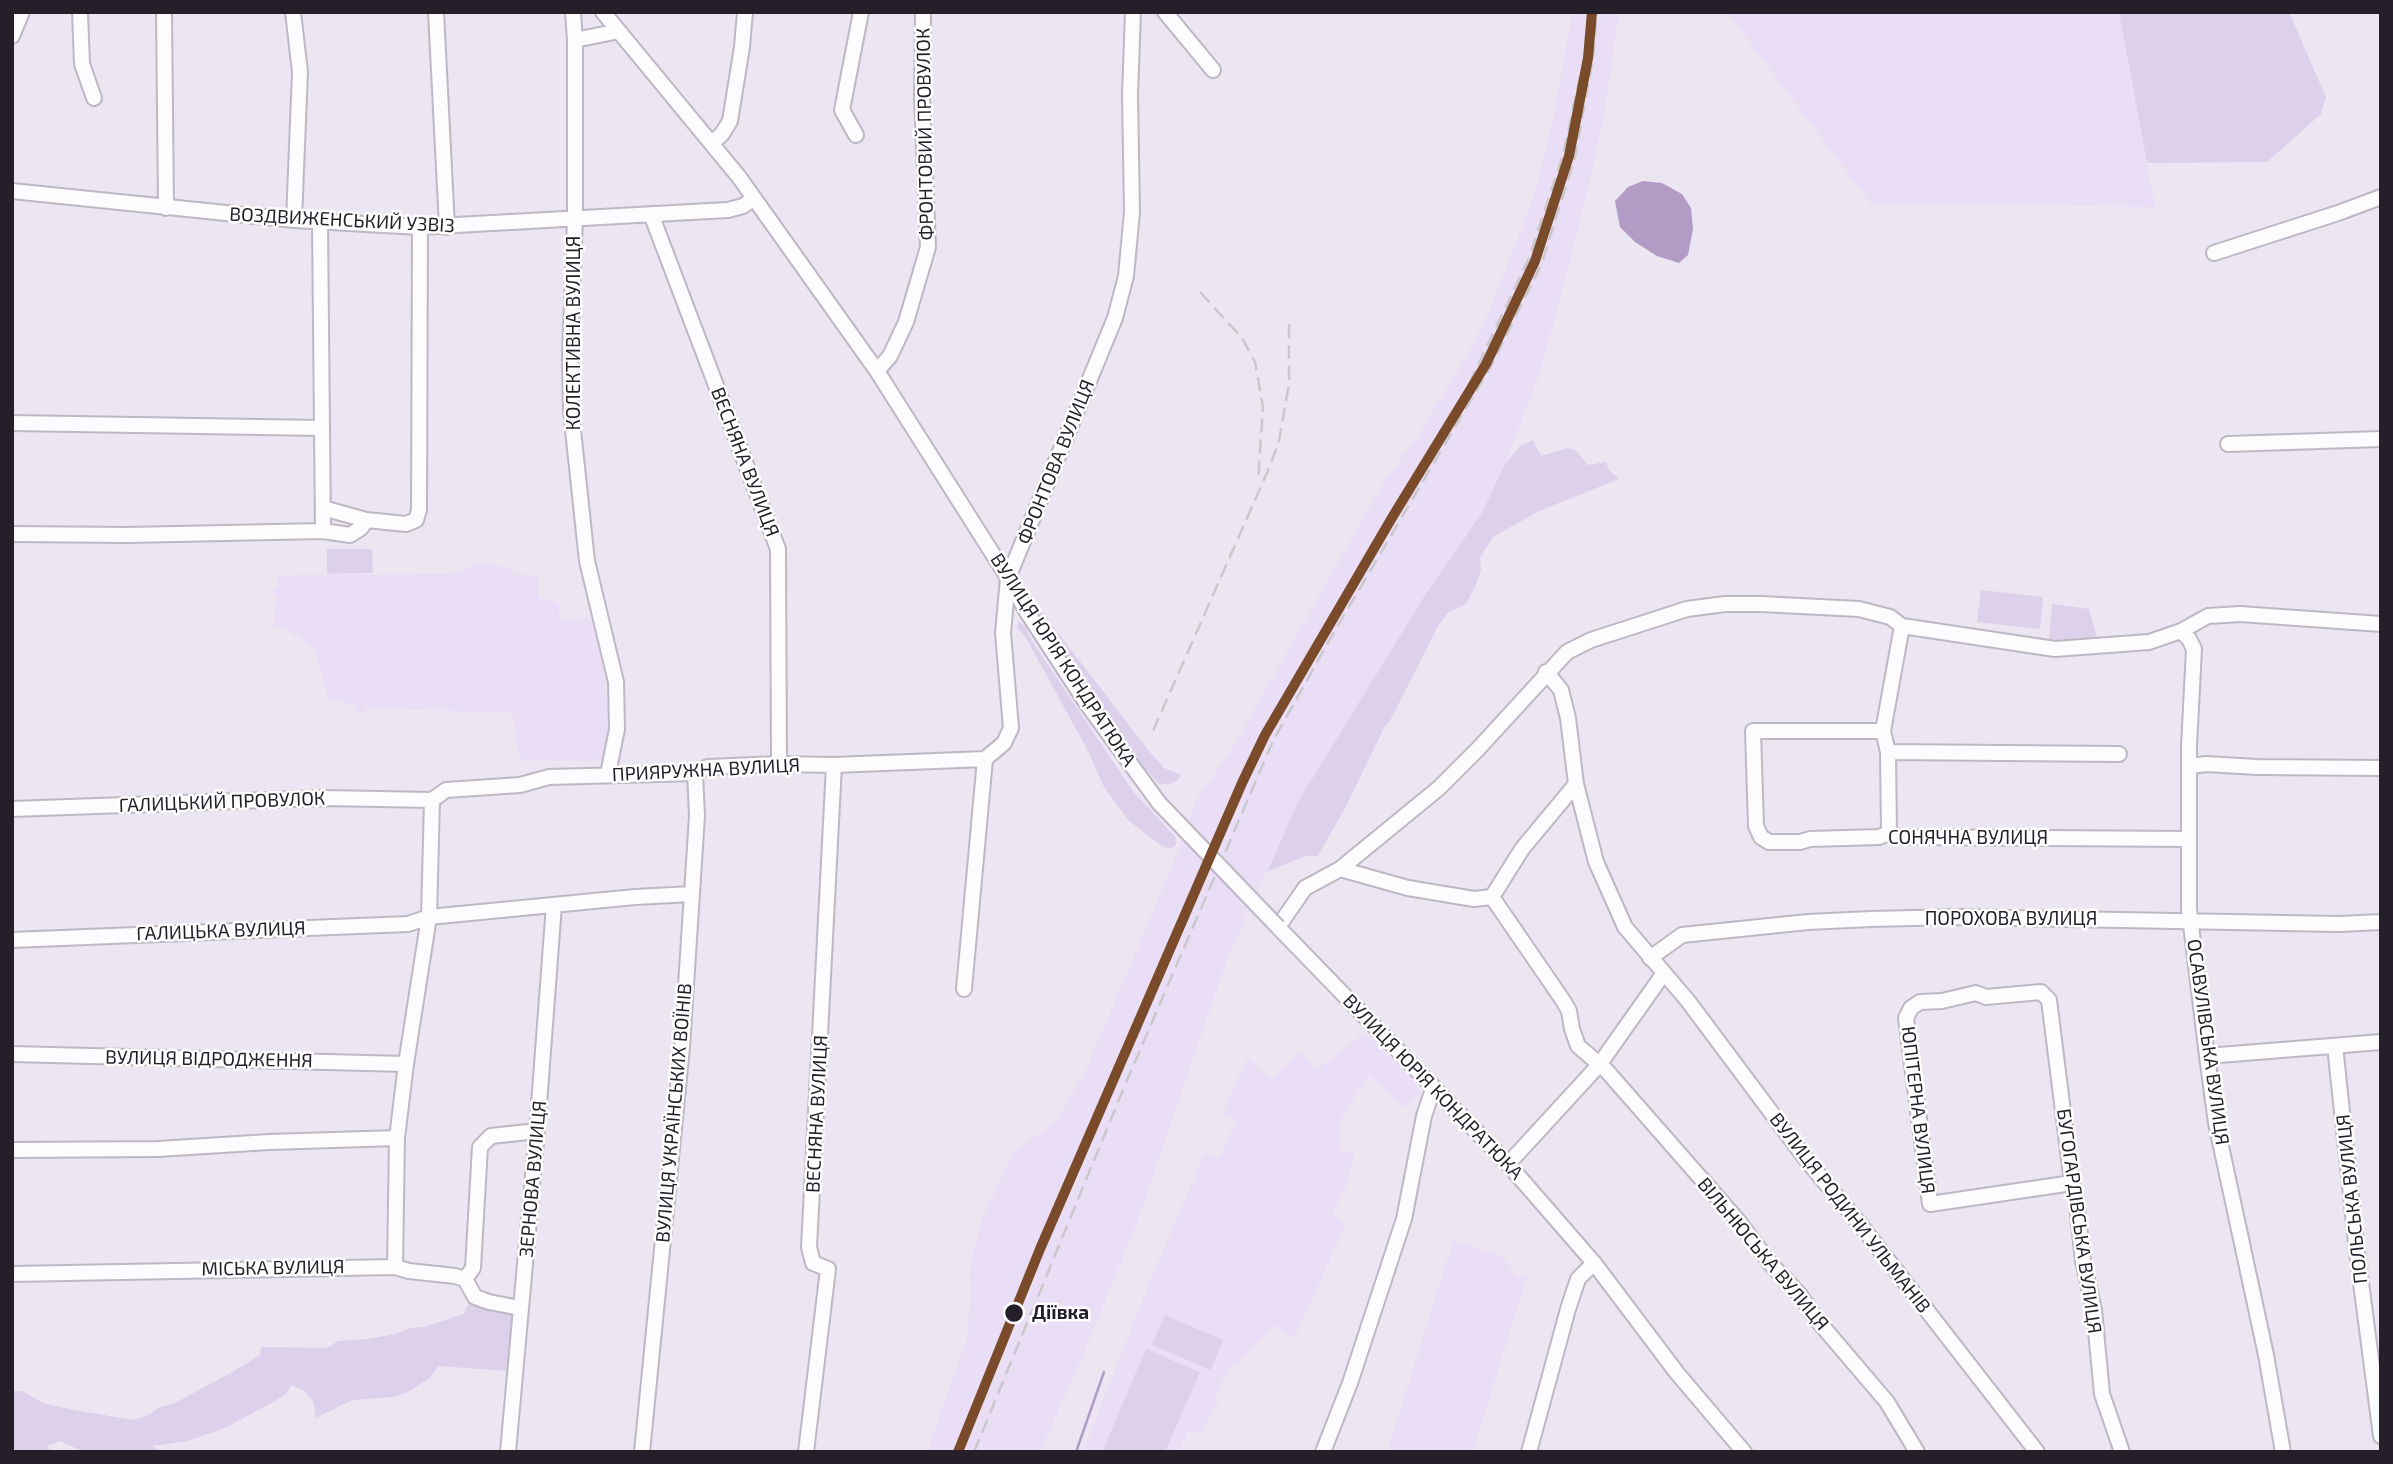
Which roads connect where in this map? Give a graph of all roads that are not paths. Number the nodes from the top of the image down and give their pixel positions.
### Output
1 (22, 12) edge
2 (80, 12) edge
3 (164, 12) edge
4 (293, 12) edge
5 (436, 12) edge
6 (573, 12) edge
7 (603, 12) edge
8 (745, 12) edge
9 (861, 12) edge
10 (923, 12) edge
11 (1133, 12) edge
12 (1165, 12) edge
13 (619, 31) junction
14 (12, 36) edge
15 (575, 40) junction
16 (1213, 69) dead end
17 (94, 98) dead end
18 (856, 135) dead end
19 (712, 143) junction
20 (12, 192) edge
21 (2381, 197) edge
22 (753, 200) junction
23 (166, 208) junction
24 (651, 214) junction
25 (575, 219) junction
26 (294, 220) junction
27 (320, 222) junction
28 (447, 227) junction
29 (421, 228) junction
30 (2214, 253) dead end
31 (877, 371) junction
32 (12, 423) edge
33 (321, 428) junction
34 (2381, 439) edge
35 (2228, 444) dead end
36 (323, 508) junction
37 (366, 520) junction
38 (323, 531) junction
39 (12, 534) edge
40 (1008, 578) junction
41 (2381, 624) edge
42 (1902, 626) junction
43 (2181, 631) junction
44 (1546, 672) junction
45 (1882, 731) junction
46 (1888, 752) junction
47 (2119, 754) dead end
48 (985, 760) junction
49 (779, 764) junction
50 (834, 765) junction
51 (2191, 766) junction
52 (2381, 768) edge
53 (695, 773) junction
54 (608, 774) junction
55 (1576, 784) junction
56 (432, 800) junction
57 (12, 809) edge
58 (1888, 833) junction
59 (2189, 839) junction
60 (1340, 869) junction
61 (692, 894) junction
62 (1492, 897) junction
63 (554, 905) junction
64 (429, 917) junction
65 (2191, 921) junction
66 (2381, 922) edge
67 (1278, 927) junction
68 (12, 940) edge
69 (1650, 958) junction
70 (1664, 973) junction
71 (964, 989) dead end
72 (2041, 992) joint
73 (2381, 1042) edge
74 (2334, 1045) junction
75 (12, 1054) edge
76 (2207, 1056) junction
77 (406, 1064) junction
78 (1599, 1065) junction
79 (1433, 1089) junction
80 (537, 1131) junction
81 (397, 1139) junction
82 (12, 1150) edge
83 (1508, 1164) junction
84 (2072, 1183) junction
85 (1594, 1263) junction
86 (394, 1267) junction
87 (12, 1274) edge
88 (465, 1279) junction
89 (520, 1308) junction
90 (2381, 1436) edge
91 (508, 1452) edge
92 (642, 1452) edge
93 (806, 1452) edge
94 (1323, 1452) edge
95 (1529, 1452) edge
96 (1744, 1452) edge
97 (1917, 1452) edge
98 (2037, 1452) edge
99 (2122, 1452) edge
100 (2283, 1452) edge

1 - 14 street
2 - 17 street
3 - 23 street
4 - 26 street
5 - 28 street
6 - 15 street, КОЛЕКТИВНА ВУЛИЦЯ
7 - 13 street, ВУЛИЦЯ ЮРІЯ КОНДРАТЮКА
8 - 19 street
9 - 18 street
10 - 31 street, ФРОНТОВИЙ ПРОВУЛОК
11 - 40 street, ФРОНТОВА ВУЛИЦЯ
12 - 16 street
13 - 15 street
13 - 19 street, ВУЛИЦЯ ЮРІЯ КОНДРАТЮКА
15 - 25 street, КОЛЕКТИВНА ВУЛИЦЯ
19 - 22 street, ВУЛИЦЯ ЮРІЯ КОНДРАТЮКА
20 - 23 street, ВОЗДВИЖЕНСЬКИЙ УЗВІЗ
21 - 30 street
22 - 24 street, ВОЗДВИЖЕНСЬКИЙ УЗВІЗ
22 - 31 street, ВУЛИЦЯ ЮРІЯ КОНДРАТЮКА
23 - 26 street, ВОЗДВИЖЕНСЬКИЙ УЗВІЗ
24 - 25 street, ВОЗДВИЖЕНСЬКИЙ УЗВІЗ
24 - 49 street, ВЕСНЯНА ВУЛИЦЯ
25 - 28 street, ВОЗДВИЖЕНСЬКИЙ УЗВІЗ
25 - 54 street, КОЛЕКТИВНА ВУЛИЦЯ
26 - 27 street, ВОЗДВИЖЕНСЬКИЙ УЗВІЗ
27 - 29 street, ВОЗДВИЖЕНСЬКИЙ УЗВІЗ
27 - 33 street
28 - 29 street, ВОЗДВИЖЕНСЬКИЙ УЗВІЗ
29 - 37 street
31 - 40 street, ВУЛИЦЯ ЮРІЯ КОНДРАТЮКА
32 - 33 street
33 - 36 street
34 - 35 street
36 - 37 street
36 - 38 street
37 - 38 street
38 - 39 street
40 - 48 street, ФРОНТОВА ВУЛИЦЯ
40 - 67 street, ВУЛИЦЯ ЮРІЯ КОНДРАТЮКА, bridge
41 - 43 street
42 - 43 street
42 - 44 street
42 - 45 street
43 - 51 street, ОСАВУЛІВСЬКА ВУЛИЦЯ
44 - 55 street, ВУЛИЦЯ РОДИНИ УЛЬМАНІВ
44 - 60 street
45 - 46 street
45 - 58 street, СОНЯЧНА ВУЛИЦЯ
46 - 47 street
46 - 58 street
48 - 50 street, ПРИЯРУЖНА ВУЛИЦЯ
48 - 71 street
49 - 50 street, ПРИЯРУЖНА ВУЛИЦЯ
49 - 53 street, ПРИЯРУЖНА ВУЛИЦЯ
50 - 93 street, ВЕСНЯНА ВУЛИЦЯ
51 - 52 street
51 - 59 street, ОСАВУЛІВСЬКА ВУЛИЦЯ
53 - 54 street, ПРИЯРУЖНА ВУЛИЦЯ
53 - 61 street, ВУЛИЦЯ УКРАЇНСЬКИХ ВОЇНІВ
54 - 56 street, ПРИЯРУЖНА ВУЛИЦЯ
55 - 62 street
55 - 69 street, ВУЛИЦЯ РОДИНИ УЛЬМАНІВ
56 - 57 street, ГАЛИЦЬКИЙ ПРОВУЛОК
56 - 64 street
58 - 59 street, СОНЯЧНА ВУЛИЦЯ
59 - 65 street, ОСАВУЛІВСЬКА ВУЛИЦЯ
60 - 62 street
60 - 67 street
61 - 63 street, ГАЛИЦЬКА ВУЛИЦЯ
61 - 92 street, ВУЛИЦЯ УКРАЇНСЬКИХ ВОЇНІВ
62 - 78 street, ВІЛЬНЮСЬКА ВУЛИЦЯ
63 - 64 street, ГАЛИЦЬКА ВУЛИЦЯ
63 - 80 street, ЗЕРНОВА ВУЛИЦЯ
64 - 68 street, ГАЛИЦЬКА ВУЛИЦЯ
64 - 77 street
65 - 66 street, ПОРОХОВА ВУЛИЦЯ
65 - 69 street, ПОРОХОВА ВУЛИЦЯ
65 - 76 street, ОСАВУЛІВСЬКА ВУЛИЦЯ
67 - 79 street, ВУЛИЦЯ ЮРІЯ КОНДРАТЮКА
69 - 70 street, ВУЛИЦЯ РОДИНИ УЛЬМАНІВ
70 - 78 street
70 - 98 street, ВУЛИЦЯ РОДИНИ УЛЬМАНІВ
72 - 84 street, БУГОГАРДІВСЬКА ВУЛИЦЯ
72 - 84 street, ЮПІТЕРНА ВУЛИЦЯ
73 - 74 street
74 - 76 street
74 - 90 street, ПОЛЬСЬКА ВУЛИЦЯ
75 - 77 street, ВУЛИЦЯ ВІДРОДЖЕННЯ
76 - 100 street, ОСАВУЛІВСЬКА ВУЛИЦЯ
77 - 81 street
78 - 83 street
78 - 97 street, ВІЛЬНЮСЬКА ВУЛИЦЯ
79 - 83 street, ВУЛИЦЯ ЮРІЯ КОНДРАТЮКА
79 - 94 street
80 - 88 street
80 - 89 street, ЗЕРНОВА ВУЛИЦЯ
81 - 82 street
81 - 86 street
83 - 85 street, ВУЛИЦЯ ЮРІЯ КОНДРАТЮКА
84 - 99 street, БУГОГАРДІВСЬКА ВУЛИЦЯ
85 - 95 street
85 - 96 street, ВУЛИЦЯ ЮРІЯ КОНДРАТЮКА
86 - 87 street, МІСЬКА ВУЛИЦЯ
86 - 88 street, МІСЬКА ВУЛИЦЯ
88 - 89 street
89 - 91 street, ЗЕРНОВА ВУЛИЦЯ

